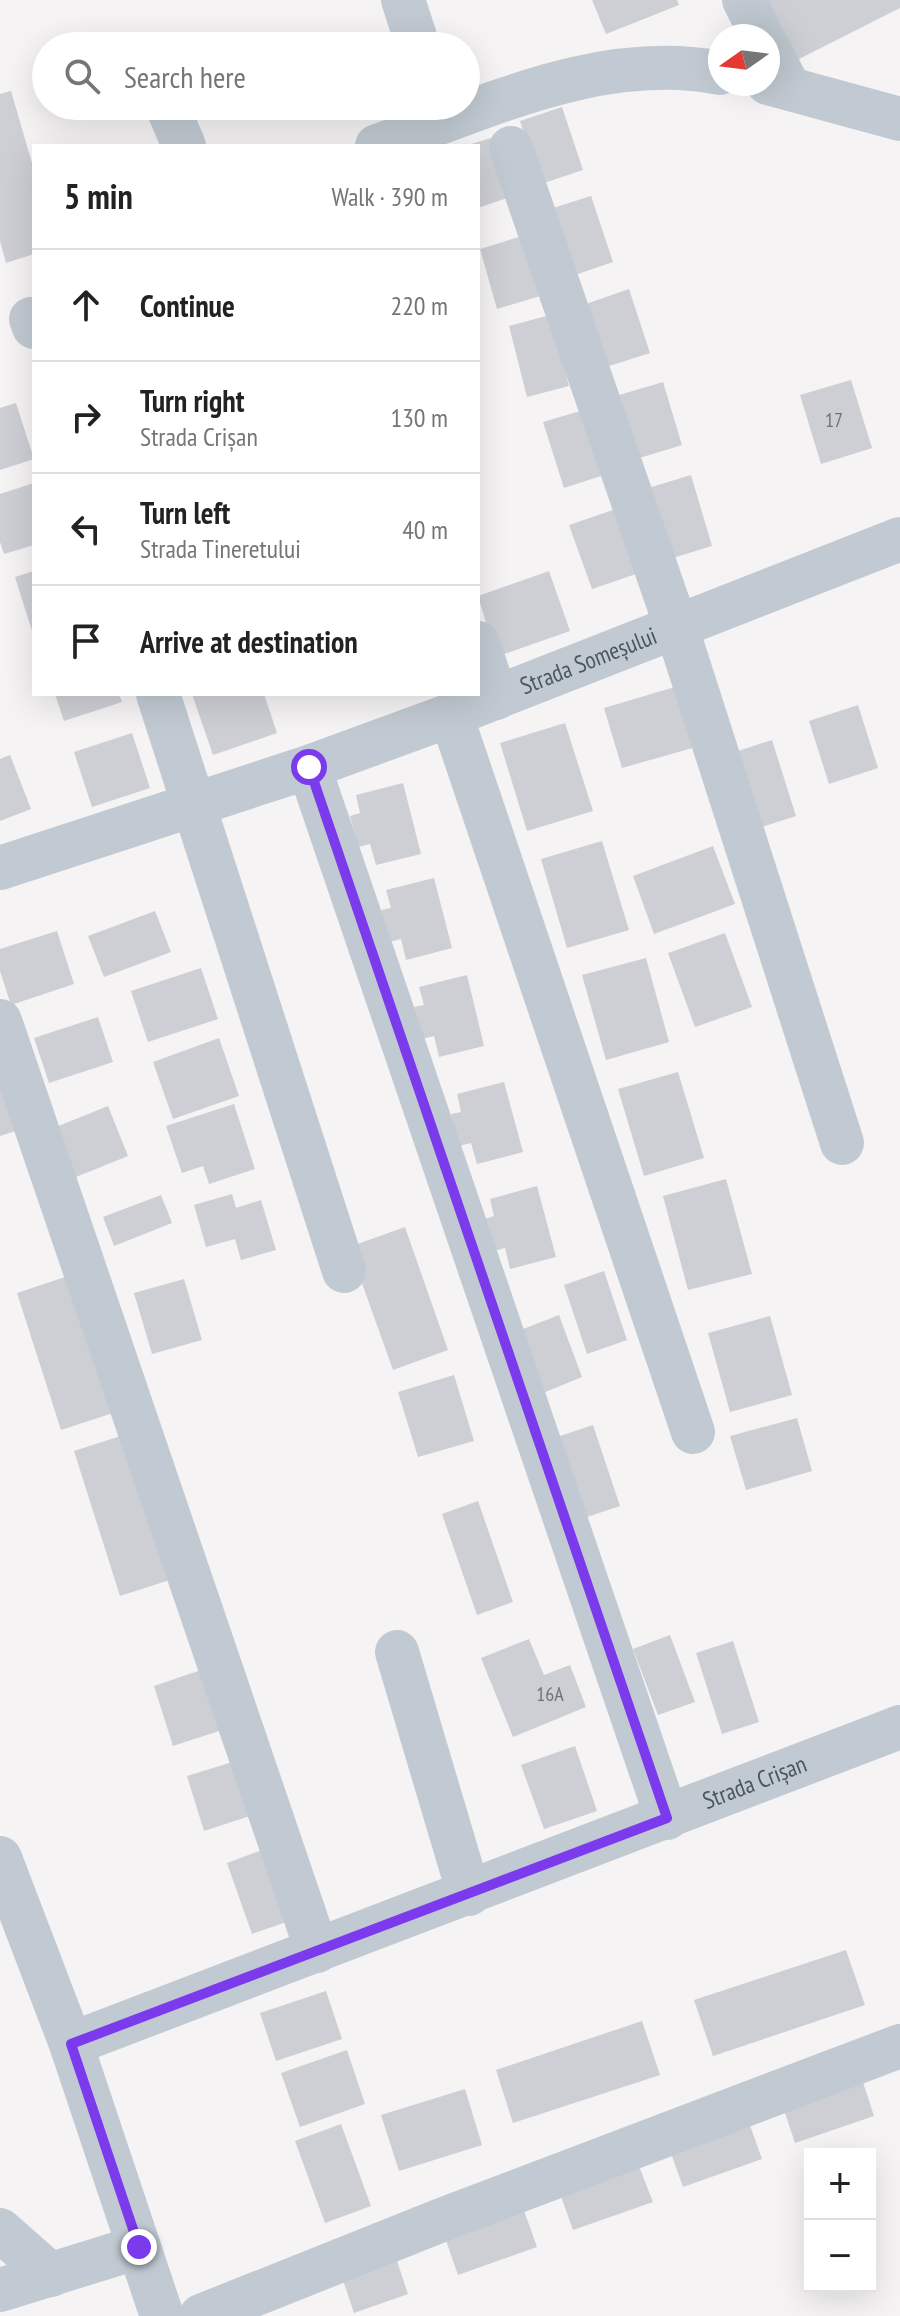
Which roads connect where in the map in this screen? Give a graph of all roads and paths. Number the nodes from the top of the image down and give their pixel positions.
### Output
1 (403, 0) edge
2 (744, 0) edge
3 (756, 24) edge
4 (413, 32) edge
5 (708, 72) edge
6 (780, 86) edge
7 (480, 104) edge
8 (900, 119) edge
9 (173, 120) edge
10 (428, 120) edge
11 (183, 144) edge
12 (381, 144) edge
13 (511, 148) dead end
14 (900, 539) edge
15 (677, 629) junction
16 (480, 649) edge
17 (159, 696) edge
18 (496, 698) junction
19 (451, 715) junction
20 (309, 767) junction
21 (194, 803) junction
22 (0, 868) edge
23 (0, 1021) edge
24 (842, 1143) dead end
25 (344, 1271) dead end
26 (693, 1432) dead end
27 (397, 1652) dead end
28 (900, 1727) edge
29 (667, 1818) junction
30 (0, 1858) edge
31 (469, 1894) junction
32 (317, 1951) junction
33 (71, 2044) junction
34 (900, 2046) edge
35 (0, 2230) edge
36 (139, 2247) junction
37 (51, 2275) junction
38 (0, 2290) edge
39 (162, 2316) edge
40 (201, 2316) edge

1 - 4 street
2 - 3 street
5 - 7 street
6 - 8 street
9 - 11 street
10 - 12 street
13 - 15 street
14 - 15 street, Strada Someșului
15 - 18 street, Strada Someșului
15 - 24 street
16 - 18 street
17 - 21 street
18 - 19 street, Strada Someșului
19 - 20 street, Strada Someșului
19 - 26 street
20 - 21 street, Strada Someșului
20 - 29 street
21 - 22 street, Strada Someșului
21 - 25 street
23 - 32 street
27 - 31 street
28 - 29 street, Strada Crișan
29 - 31 street, Strada Crișan
30 - 33 street
31 - 32 street, Strada Crișan
32 - 33 street, Strada Crișan
33 - 36 street
34 - 40 street
35 - 37 street
36 - 37 street
36 - 39 street
37 - 38 street

